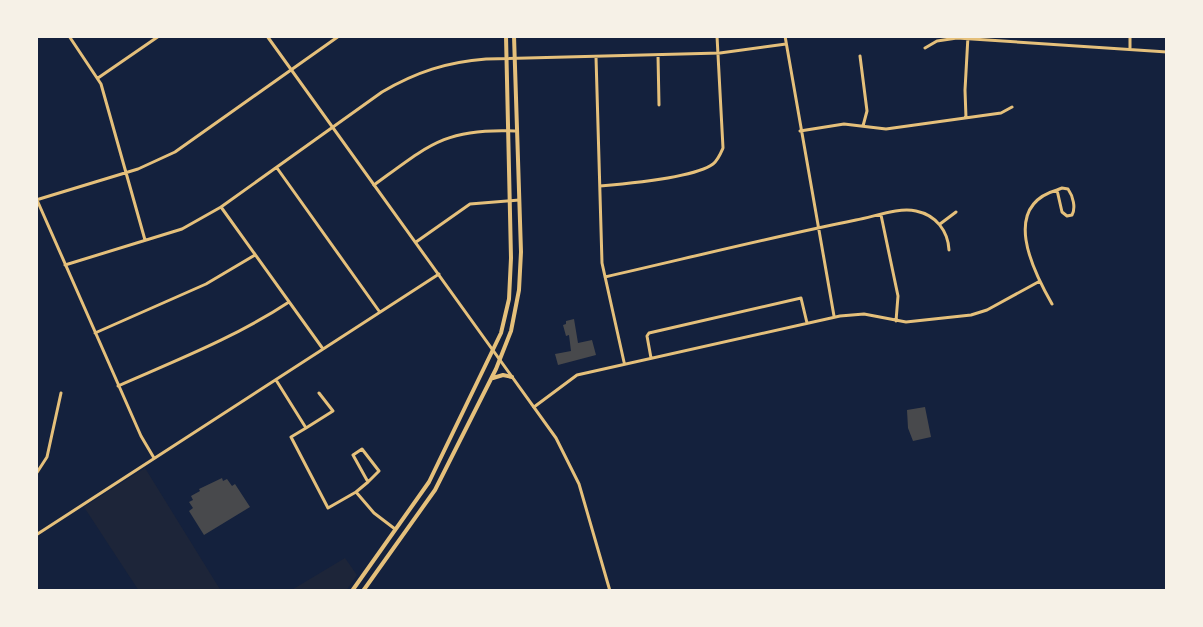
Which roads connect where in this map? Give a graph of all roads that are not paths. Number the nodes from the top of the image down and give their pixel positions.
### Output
1 (69, 36) edge
2 (159, 36) edge
3 (267, 36) edge
4 (339, 36) edge
5 (506, 36) edge
6 (514, 36) edge
7 (717, 36) edge
8 (785, 36) edge
9 (1130, 36) edge
10 (968, 37) edge
11 (786, 44) junction
12 (925, 48) dead end
13 (1129, 49) junction
14 (1167, 52) edge
15 (720, 53) junction
16 (658, 55) junction
17 (860, 56) dead end
18 (596, 57) junction
19 (507, 59) junction
20 (515, 59) junction
21 (291, 69) junction
22 (98, 78) junction
23 (659, 105) dead end
24 (1012, 107) dead end
25 (966, 118) junction
26 (863, 126) junction
27 (333, 127) junction
28 (508, 130) junction
29 (518, 131) junction
30 (800, 131) junction
31 (277, 168) junction
32 (126, 173) junction
33 (374, 185) junction
34 (600, 186) junction
35 (1057, 190) junction
36 (36, 200) edge
37 (519, 200) junction
38 (510, 201) junction
39 (221, 207) junction
40 (956, 212) dead end
41 (881, 215) junction
42 (940, 224) junction
43 (818, 228) junction
44 (146, 241) junction
45 (416, 242) junction
46 (949, 250) dead end
47 (255, 255) junction
48 (65, 265) junction
49 (439, 274) junction
50 (605, 277) junction
51 (1040, 281) junction
52 (289, 302) junction
53 (1052, 304) dead end
54 (380, 312) junction
55 (834, 317) junction
56 (896, 321) junction
57 (807, 324) junction
58 (95, 333) junction
59 (323, 349) junction
60 (493, 351) junction
61 (651, 358) junction
62 (500, 360) junction
63 (625, 364) junction
64 (512, 377) junction
65 (491, 379) junction
66 (276, 380) junction
67 (118, 386) junction
68 (61, 393) dead end
69 (319, 393) dead end
70 (534, 407) junction
71 (306, 428) junction
72 (154, 458) junction
73 (36, 474) edge
74 (368, 482) junction
75 (356, 492) junction
76 (396, 529) junction
77 (37, 533) edge
78 (352, 591) edge
79 (363, 591) edge
80 (610, 591) edge

1 - 22 street
2 - 22 street
3 - 21 street
4 - 21 street
5 - 19 main road
6 - 20 main road
7 - 15 street
8 - 11 street
9 - 13 street
10 - 12 street
10 - 13 street
10 - 25 street
11 - 15 street
11 - 30 street
13 - 14 street
15 - 16 street
15 - 34 street
16 - 18 street
16 - 23 street
17 - 26 street
18 - 20 street
18 - 34 street
19 - 20 street
19 - 27 street
19 - 28 main road
20 - 29 main road
21 - 27 street
21 - 32 street
22 - 32 street
24 - 25 street
25 - 26 street
26 - 30 street
27 - 31 street
27 - 33 street
28 - 29 street
28 - 33 street
28 - 38 main road
29 - 37 main road
30 - 43 street
31 - 39 street
31 - 54 street
32 - 36 street
32 - 44 street
33 - 45 street
34 - 50 street
35 - 35 street
35 - 51 street
36 - 48 street
37 - 38 street
37 - 62 main road
38 - 45 street
38 - 60 main road
39 - 44 street
39 - 47 street
40 - 42 street
41 - 42 street
41 - 43 street
41 - 56 street
42 - 46 street
43 - 50 street
43 - 55 street
44 - 48 street
45 - 49 street
47 - 52 street
47 - 58 street
48 - 58 street
49 - 54 street
49 - 60 street
50 - 63 street
51 - 53 street
51 - 56 street
52 - 59 street
52 - 67 street
54 - 59 street
55 - 56 street
55 - 57 street
57 - 61 street
57 - 61 street
58 - 67 street
59 - 66 street
60 - 62 street
60 - 76 main road
61 - 63 street
62 - 64 street
62 - 65 main road
63 - 70 street
64 - 65 main road
64 - 70 street
65 - 79 main road
66 - 71 street
66 - 72 street
67 - 72 street
68 - 73 street
69 - 71 street
70 - 80 street
71 - 75 street
72 - 77 street
74 - 74 street
74 - 75 street
75 - 76 street
76 - 78 main road

